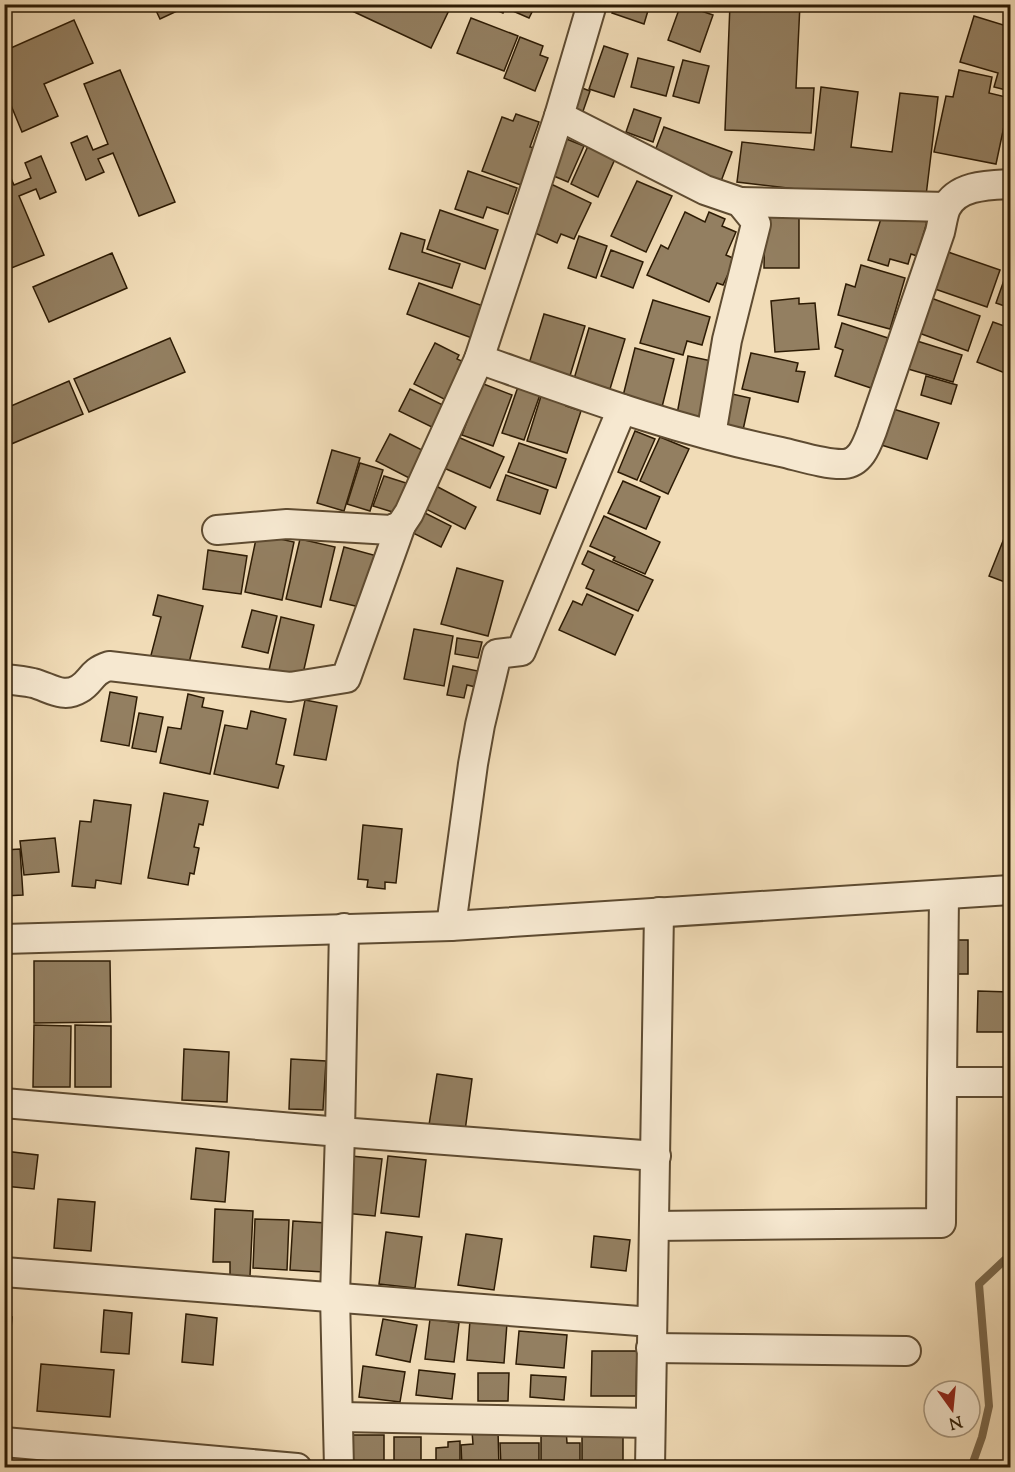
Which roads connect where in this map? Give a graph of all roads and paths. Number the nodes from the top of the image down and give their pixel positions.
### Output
1 (592, 4) edge
2 (559, 117) junction
3 (1011, 184) edge
4 (740, 202) junction
5 (946, 207) junction
6 (479, 359) junction
7 (622, 409) junction
8 (711, 435) junction
9 (401, 525) junction
10 (217, 530) dead end
11 (4, 679) edge
12 (1011, 890) edge
13 (944, 895) junction
14 (659, 912) junction
15 (451, 926) junction
16 (344, 928) junction
17 (4, 939) edge
18 (942, 1082) junction
19 (1011, 1082) edge
20 (4, 1103) edge
21 (340, 1132) junction
22 (656, 1156) junction
23 (654, 1226) junction
24 (4, 1272) edge
25 (335, 1296) junction
26 (652, 1335) junction
27 (906, 1351) dead end
28 (340, 1418) junction
29 (650, 1423) junction
30 (4, 1442) edge
31 (141, 1460) edge
32 (297, 1467) edge
33 (339, 1467) edge
34 (650, 1467) edge

1 - 2 street
2 - 4 street
2 - 6 street
3 - 5 street
4 - 5 street
4 - 8 street
5 - 8 street
6 - 7 street
6 - 9 street
7 - 8 street
7 - 15 street
9 - 10 street
9 - 11 street
12 - 13 street
13 - 14 street
13 - 18 street
14 - 15 street
14 - 22 street
15 - 16 street
16 - 17 street
16 - 21 street
18 - 19 street
18 - 23 street
20 - 21 street
21 - 22 street
21 - 25 street
22 - 23 street
23 - 26 street
24 - 25 street
25 - 26 street
25 - 28 street
26 - 27 street
26 - 29 street
28 - 29 street
28 - 33 street
29 - 34 street
30 - 31 street
31 - 32 street

